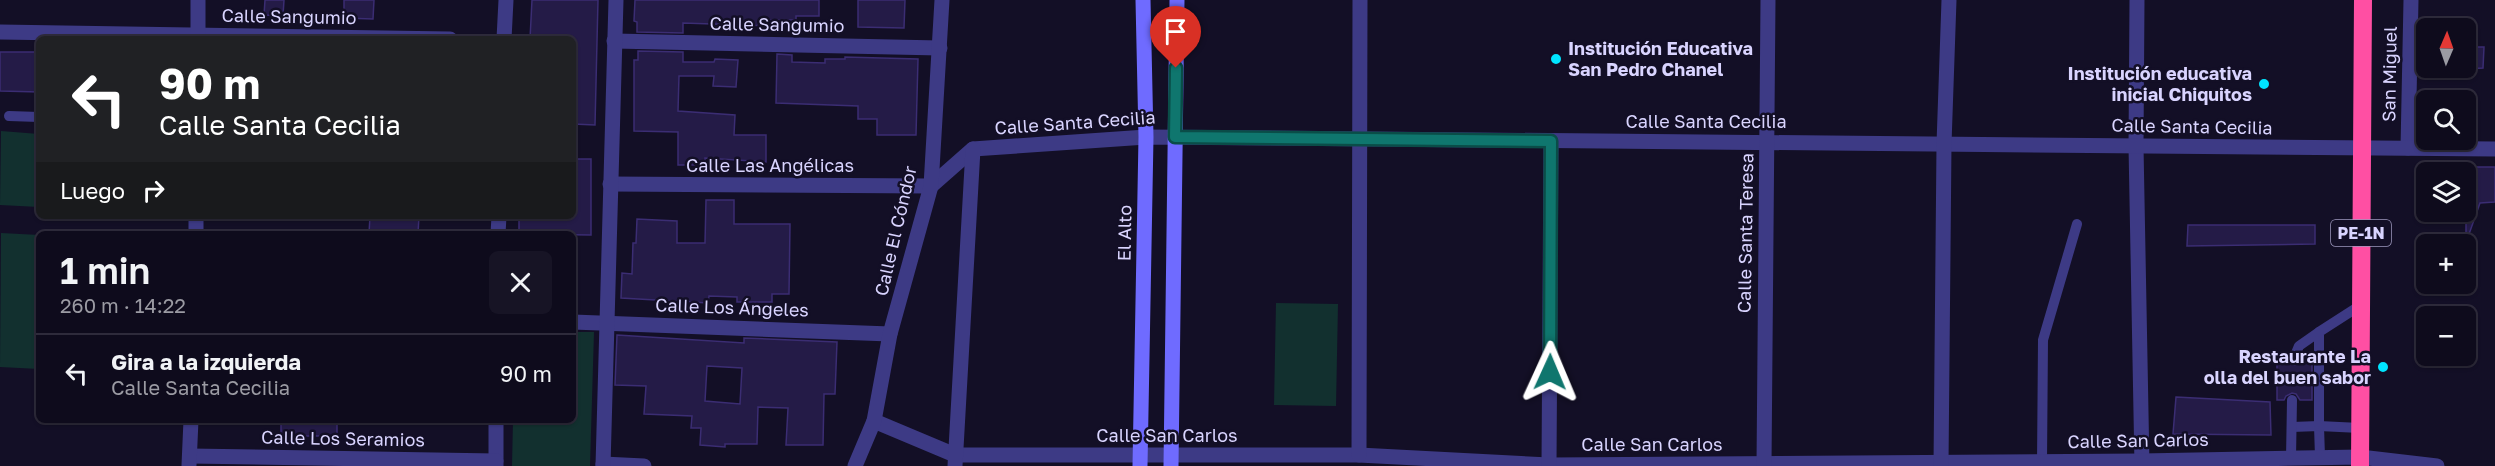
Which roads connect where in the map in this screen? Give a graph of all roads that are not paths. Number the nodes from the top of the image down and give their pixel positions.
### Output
1 (198, 0) edge
2 (506, 0) edge
3 (616, 0) edge
4 (942, 0) edge
5 (1143, 0) edge
6 (1177, 0) edge
7 (1360, 0) edge
8 (1768, 0) edge
9 (1949, 0) edge
10 (2137, 0) edge
11 (2362, 0) edge
12 (2411, 0) edge
13 (0, 32) edge
14 (158, 36) edge
15 (198, 36) edge
16 (504, 36) edge
17 (614, 41) junction
18 (940, 48) junction
19 (9, 116) dead end
20 (36, 117) edge
21 (1146, 137) junction
22 (1175, 137) junction
23 (1358, 138) junction
24 (1551, 141) junction
25 (1767, 142) junction
26 (1944, 144) junction
27 (2136, 146) junction
28 (2362, 148) junction
29 (2408, 148) junction
30 (973, 149) junction
31 (2495, 149) edge
32 (610, 184) junction
33 (931, 186) junction
34 (2077, 224) dead end
35 (2361, 305) junction
36 (576, 322) edge
37 (607, 323) junction
38 (2319, 332) junction
39 (890, 334) junction
40 (2294, 358) dead end
41 (2292, 400) dead end
42 (874, 421) junction
43 (191, 423) edge
44 (496, 423) edge
45 (2319, 426) junction
46 (2292, 427) junction
47 (2360, 428) junction
48 (1359, 455) junction
49 (2320, 457) junction
50 (2291, 458) junction
51 (955, 460) edge
52 (190, 461) edge
53 (1140, 461) edge
54 (1171, 461) edge
55 (2360, 461) edge
56 (2042, 462) junction
57 (496, 463) edge
58 (2219, 463) edge
59 (1941, 464) edge
60 (2142, 464) edge
61 (603, 465) edge
62 (1764, 465) edge
63 (644, 466) edge
64 (855, 466) edge
65 (1549, 466) edge
66 (2438, 466) edge

1 - 15 street
2 - 16 street
3 - 17 street
4 - 18 street, Calle El Cóndor
5 - 21 street, El Alto
6 - 22 street
7 - 23 street
8 - 25 street, Calle Santa Teresa
9 - 26 street
10 - 27 street
11 - 28 highway, PE-1N
12 - 29 street, San Miguel
13 - 14 street, Calle Sangumio
17 - 18 street, Calle Sangumio
17 - 32 street
18 - 33 street, Calle El Cóndor
19 - 20 lane
21 - 22 street, Calle Santa Cecilia
21 - 30 street, Calle Santa Cecilia
21 - 53 street, El Alto
22 - 23 street, Calle Santa Cecilia
22 - 54 street
23 - 24 street, Calle Santa Cecilia
23 - 48 street
24 - 25 street, Calle Santa Cecilia
24 - 65 street
25 - 26 street, Calle Santa Cecilia
25 - 62 street, Calle Santa Teresa
26 - 27 street, Calle Santa Cecilia
26 - 59 street
27 - 28 street, Calle Santa Cecilia
27 - 60 street
28 - 29 street, Calle Santa Cecilia
28 - 35 highway, PE-1N
29 - 31 street, Calle Santa Cecilia
30 - 33 street, Calle Santa Cecilia
30 - 51 street
32 - 33 street, Calle Las Angélicas
32 - 37 street
33 - 39 street, Calle El Cóndor
34 - 56 lane
35 - 38 lane
35 - 47 highway, PE-1N
36 - 37 street, Calle Los Ángeles
37 - 39 street, Calle Los Ángeles
37 - 61 street
38 - 40 lane
38 - 45 lane
39 - 42 street, Calle El Cóndor
41 - 46 lane
42 - 51 street, Calle San Carlos
42 - 64 street, Calle El Cóndor
43 - 52 street
44 - 57 street
45 - 46 lane
45 - 47 lane
45 - 49 lane
46 - 50 lane
47 - 55 highway, PE-1N
48 - 54 street, Calle San Carlos
48 - 65 street, Calle San Carlos
49 - 50 street, Calle San Carlos
49 - 55 street, Calle San Carlos
50 - 58 street, Calle San Carlos
51 - 53 street, Calle San Carlos
52 - 57 street, Calle Los Seramios
53 - 54 street, Calle San Carlos
55 - 66 street, Calle San Carlos
56 - 59 street, Calle San Carlos
56 - 60 street, Calle San Carlos
58 - 60 street, Calle San Carlos
59 - 62 street, Calle San Carlos
61 - 63 street
62 - 65 street, Calle San Carlos

